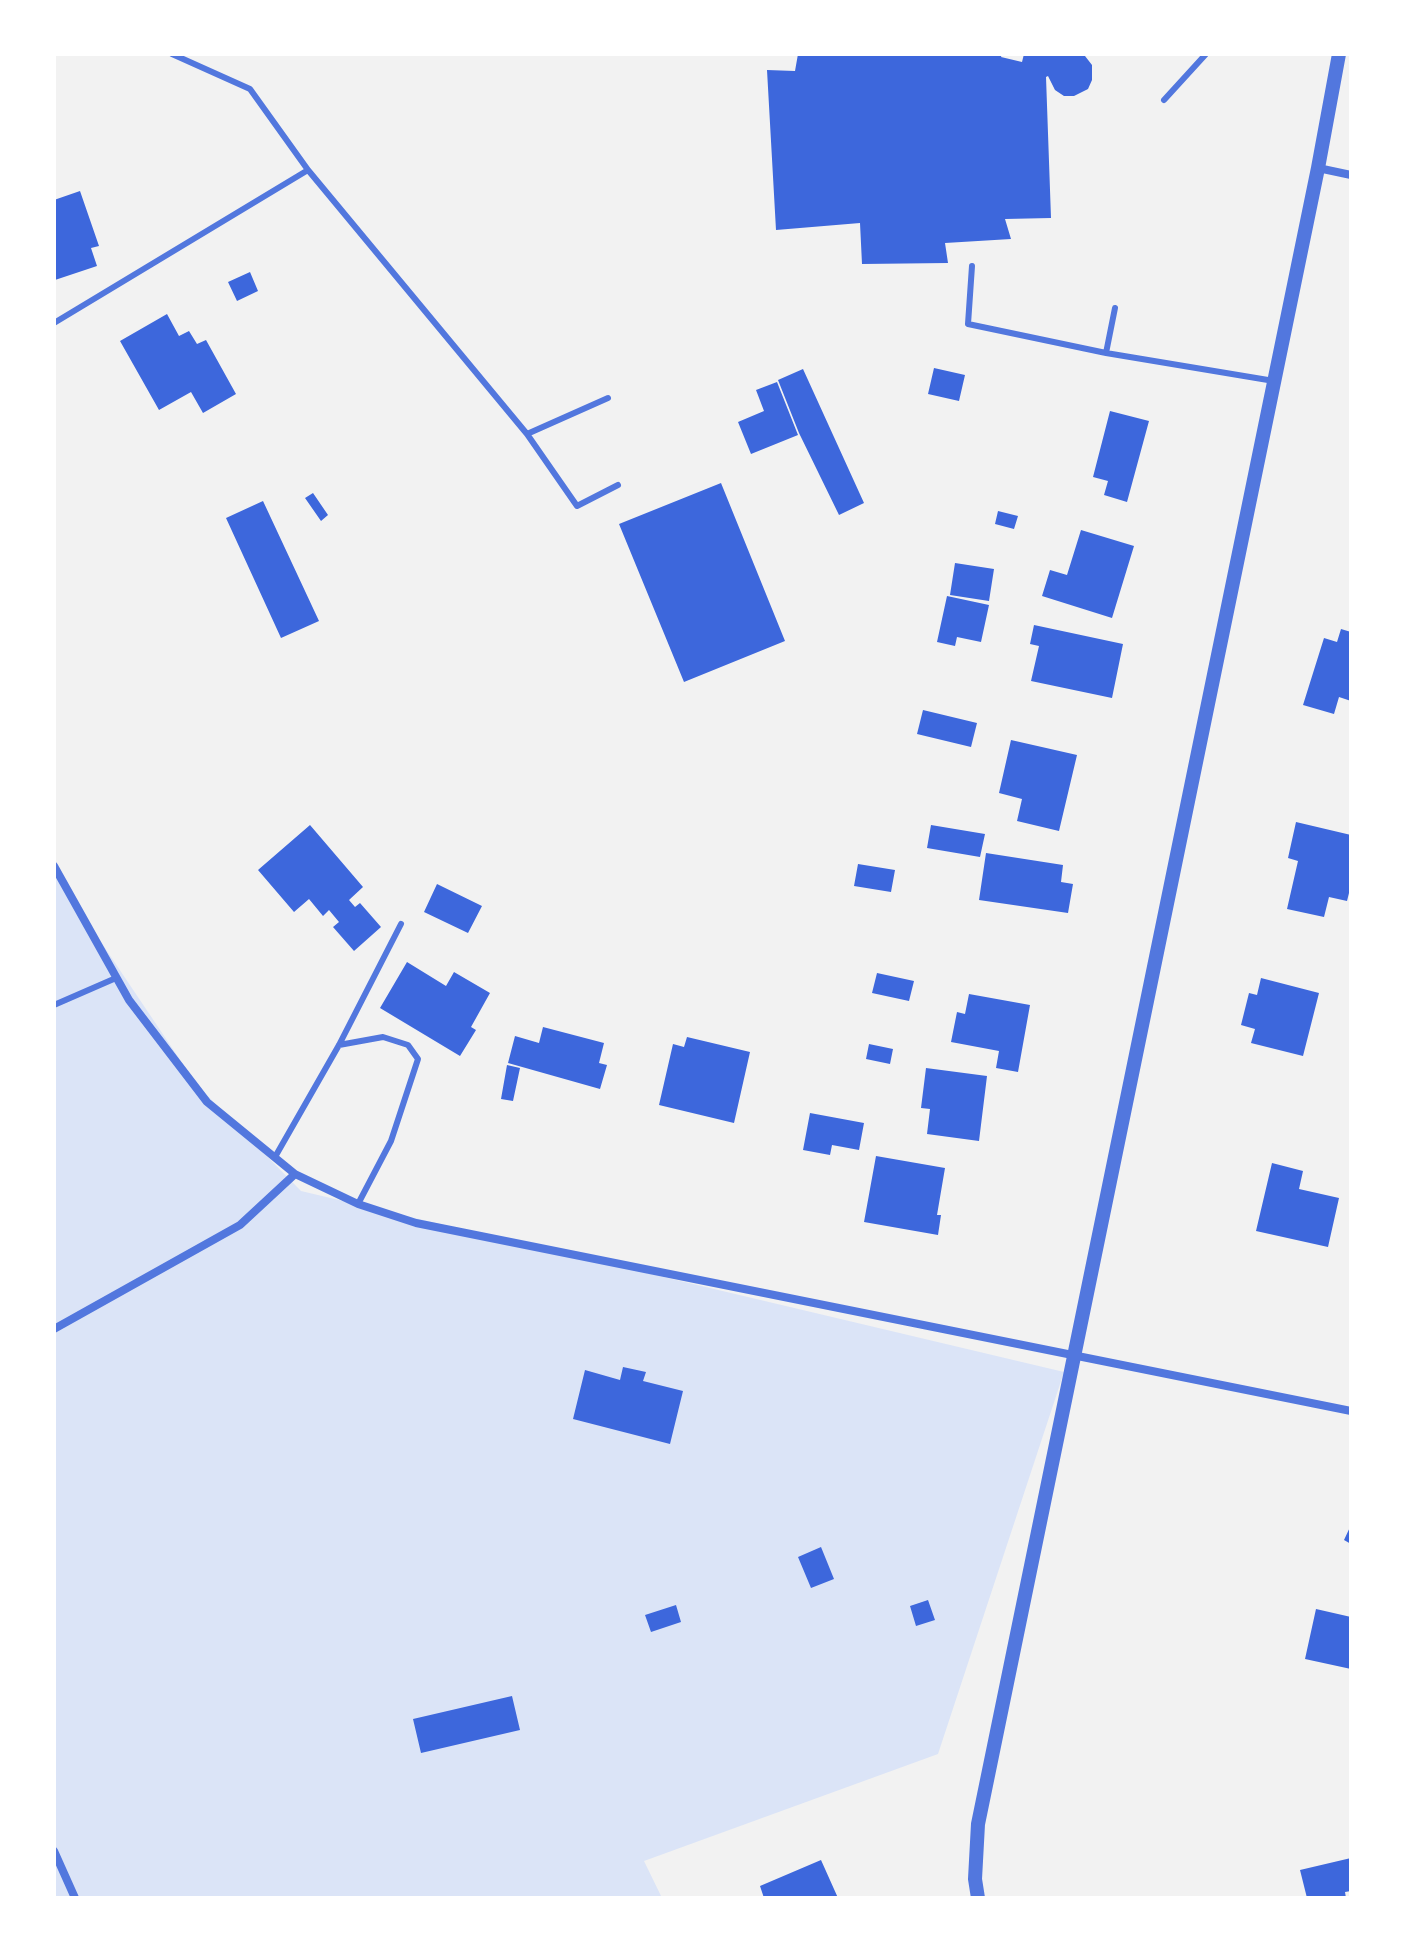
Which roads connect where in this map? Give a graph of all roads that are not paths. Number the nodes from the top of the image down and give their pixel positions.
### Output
1 (172, 54) edge
2 (1206, 54) edge
3 (1339, 54) edge
4 (1164, 100) dead end
5 (1318, 168) junction
6 (308, 170) junction
7 (1351, 175) edge
8 (972, 266) dead end
9 (1115, 308) dead end
10 (54, 323) edge
11 (1106, 353) junction
12 (1274, 381) junction
13 (608, 398) dead end
14 (527, 434) junction
15 (618, 485) dead end
16 (54, 866) edge
17 (401, 924) dead end
18 (116, 978) junction
19 (54, 1005) edge
20 (339, 1045) junction
21 (275, 1157) junction
22 (295, 1174) junction
23 (358, 1204) junction
24 (54, 1329) edge
25 (1074, 1356) junction
26 (1351, 1411) edge
27 (54, 1851) edge
28 (75, 1898) edge
29 (978, 1898) edge

1 - 6 lane
2 - 4 lane
3 - 5 street
5 - 7 street
5 - 12 street
6 - 10 lane
6 - 14 lane
8 - 11 lane
9 - 11 lane
11 - 12 lane
12 - 25 street
13 - 14 lane
14 - 15 lane
16 - 18 street
17 - 20 lane
18 - 19 lane
18 - 21 street
20 - 21 lane
20 - 23 lane
21 - 22 street
22 - 23 street
22 - 24 street
23 - 25 street
25 - 26 street
25 - 29 street
27 - 28 street

